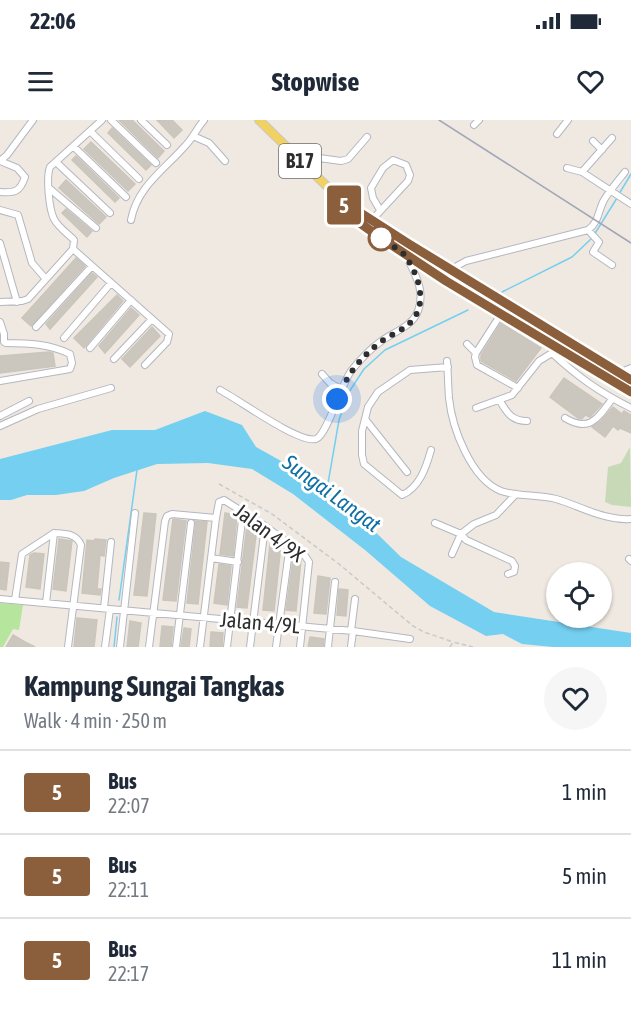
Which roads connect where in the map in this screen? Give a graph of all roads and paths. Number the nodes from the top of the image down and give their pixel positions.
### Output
1 (33, 120) edge
2 (102, 120) edge
3 (111, 120) edge
4 (141, 120) edge
5 (204, 120) edge
6 (259, 120) edge
7 (568, 120) edge
8 (90, 131) junction
9 (557, 134) dead end
10 (193, 136) junction
11 (367, 137) dead end
12 (612, 138) dead end
13 (593, 141) dead end
14 (167, 145) dead end
15 (73, 146) junction
16 (602, 150) junction
17 (0, 161) edge
18 (225, 161) dead end
19 (56, 162) junction
20 (156, 163) dead end
21 (567, 168) dead end
22 (308, 169) junction
23 (582, 172) junction
24 (625, 172) dead end
25 (139, 179) dead end
26 (48, 187) junction
27 (0, 192) edge
28 (612, 193) junction
29 (126, 197) dead end
30 (342, 201) junction
31 (631, 204) edge
32 (0, 210) edge
33 (380, 210) junction
34 (110, 213) dead end
35 (131, 220) dead end
36 (372, 220) junction
37 (96, 228) dead end
38 (589, 232) junction
39 (0, 243) edge
40 (73, 249) junction
41 (405, 255) junction
42 (612, 265) dead end
43 (92, 266) junction
44 (452, 271) junction
45 (45, 278) junction
46 (446, 281) junction
47 (111, 283) junction
48 (131, 300) junction
49 (17, 302) junction
50 (0, 303) edge
51 (501, 314) junction
52 (152, 319) junction
53 (0, 322) edge
54 (36, 327) dead end
55 (64, 338) dead end
56 (467, 344) dead end
57 (90, 348) dead end
58 (554, 350) junction
59 (476, 353) junction
60 (114, 359) dead end
61 (145, 365) dead end
62 (631, 368) edge
63 (619, 373) junction
64 (322, 374) dead end
65 (631, 380) edge
66 (0, 381) edge
67 (111, 388) dead end
68 (518, 388) junction
69 (341, 389) junction
70 (220, 390) dead end
71 (631, 392) edge
72 (612, 399) junction
73 (28, 401) dead end
74 (500, 401) junction
75 (476, 408) dead end
76 (631, 408) edge
77 (0, 416) edge
78 (565, 418) dead end
79 (365, 419) junction
80 (527, 421) dead end
81 (0, 426) edge
82 (430, 450) dead end
83 (407, 472) dead end
84 (219, 484) dead end
85 (516, 494) junction
86 (243, 512) junction
87 (135, 513) dead end
88 (216, 518) junction
89 (631, 519) edge
90 (191, 523) dead end
91 (435, 523) dead end
92 (265, 526) junction
93 (54, 533) junction
94 (461, 534) junction
95 (111, 542) dead end
96 (290, 544) junction
97 (452, 554) dead end
98 (211, 558) junction
99 (238, 562) junction
100 (508, 574) dead end
101 (335, 582) dead end
102 (0, 599) edge
103 (355, 599) dead end
104 (15, 600) junction
105 (46, 603) junction
106 (73, 606) junction
107 (107, 609) junction
108 (123, 610) junction
109 (153, 613) junction
110 (180, 616) junction
111 (204, 618) junction
112 (230, 620) junction
113 (253, 622) junction
114 (279, 624) junction
115 (303, 627) junction
116 (330, 629) junction
117 (352, 631) junction
118 (410, 639) dead end
119 (453, 642) junction
120 (68, 647) edge
121 (105, 647) edge
122 (120, 647) edge
123 (149, 647) edge
124 (176, 647) edge
125 (200, 647) edge
126 (227, 647) edge
127 (250, 647) edge
128 (276, 647) edge
129 (300, 647) edge
130 (327, 647) edge
131 (351, 647) edge
132 (450, 647) edge
133 (473, 647) edge

1 - 17 street
2 - 8 street
3 - 20 street
4 - 14 street
5 - 10 street
6 - 22 main road, B17
7 - 9 street
8 - 15 street
8 - 25 street
10 - 18 street
10 - 35 street
11 - 22 street
12 - 16 street
13 - 16 street
15 - 19 street
15 - 29 street
16 - 23 street
17 - 27 street
19 - 26 street
19 - 34 street
21 - 23 street
22 - 30 main road, B17
23 - 28 street
24 - 28 street
26 - 37 street
26 - 40 street
28 - 31 street
28 - 38 street
30 - 36 main road, B17
30 - 41 main road, B17
32 - 45 street
33 - 33 street
33 - 36 street
36 - 44 main road, B17
38 - 42 street
38 - 44 street
39 - 49 street
40 - 43 street
40 - 45 street
41 - 46 main road, B17
41 - 69 street
43 - 47 street
43 - 54 street
44 - 46 street
44 - 63 main road, B17
45 - 49 street
46 - 51 main road, B17
47 - 48 street
47 - 55 street
48 - 52 street
48 - 57 street
49 - 50 street
51 - 58 main road, B17
51 - 59 street
52 - 60 street
52 - 61 street
53 - 66 street
56 - 59 street
58 - 68 street
58 - 71 main road, B17
58 - 72 street
59 - 68 street
62 - 63 street
63 - 65 main road, B17
64 - 69 street
67 - 81 street
68 - 74 street
69 - 70 street
72 - 76 street
72 - 78 street
73 - 77 street
74 - 75 street
74 - 80 street
79 - 82 street
79 - 83 street
79 - 85 street
84 - 119 path
85 - 89 street
85 - 94 street
86 - 88 street, Jalan 4/9X
86 - 92 street, Jalan 4/9X
86 - 99 street
87 - 108 street
88 - 98 street
88 - 109 street
90 - 110 street
91 - 94 street
92 - 96 street, Jalan 4/9X
92 - 113 street
93 - 104 street
93 - 105 street
93 - 106 street
94 - 97 street
94 - 100 street
95 - 107 street
96 - 114 street
96 - 115 street, Jalan 4/9X
98 - 99 street
98 - 111 street
99 - 112 street
101 - 116 street
102 - 104 street, Jalan 4/9L
103 - 117 street
104 - 105 street, Jalan 4/9L
105 - 106 street, Jalan 4/9L
106 - 107 street, Jalan 4/9L
106 - 120 street
107 - 108 street, Jalan 4/9L
107 - 121 street
108 - 109 street, Jalan 4/9L
108 - 122 street
109 - 110 street, Jalan 4/9L
109 - 123 street
110 - 111 street, Jalan 4/9L
110 - 124 street
111 - 112 street, Jalan 4/9L
111 - 125 street
112 - 113 street, Jalan 4/9L
112 - 126 street
113 - 114 street, Jalan 4/9L
113 - 127 street
114 - 115 street, Jalan 4/9L
114 - 128 street
115 - 116 street, Jalan 4/9L
115 - 129 street
116 - 117 street, Jalan 4/9L
116 - 130 street
117 - 118 street, Jalan 4/9L
117 - 131 street
119 - 132 path
119 - 133 path

